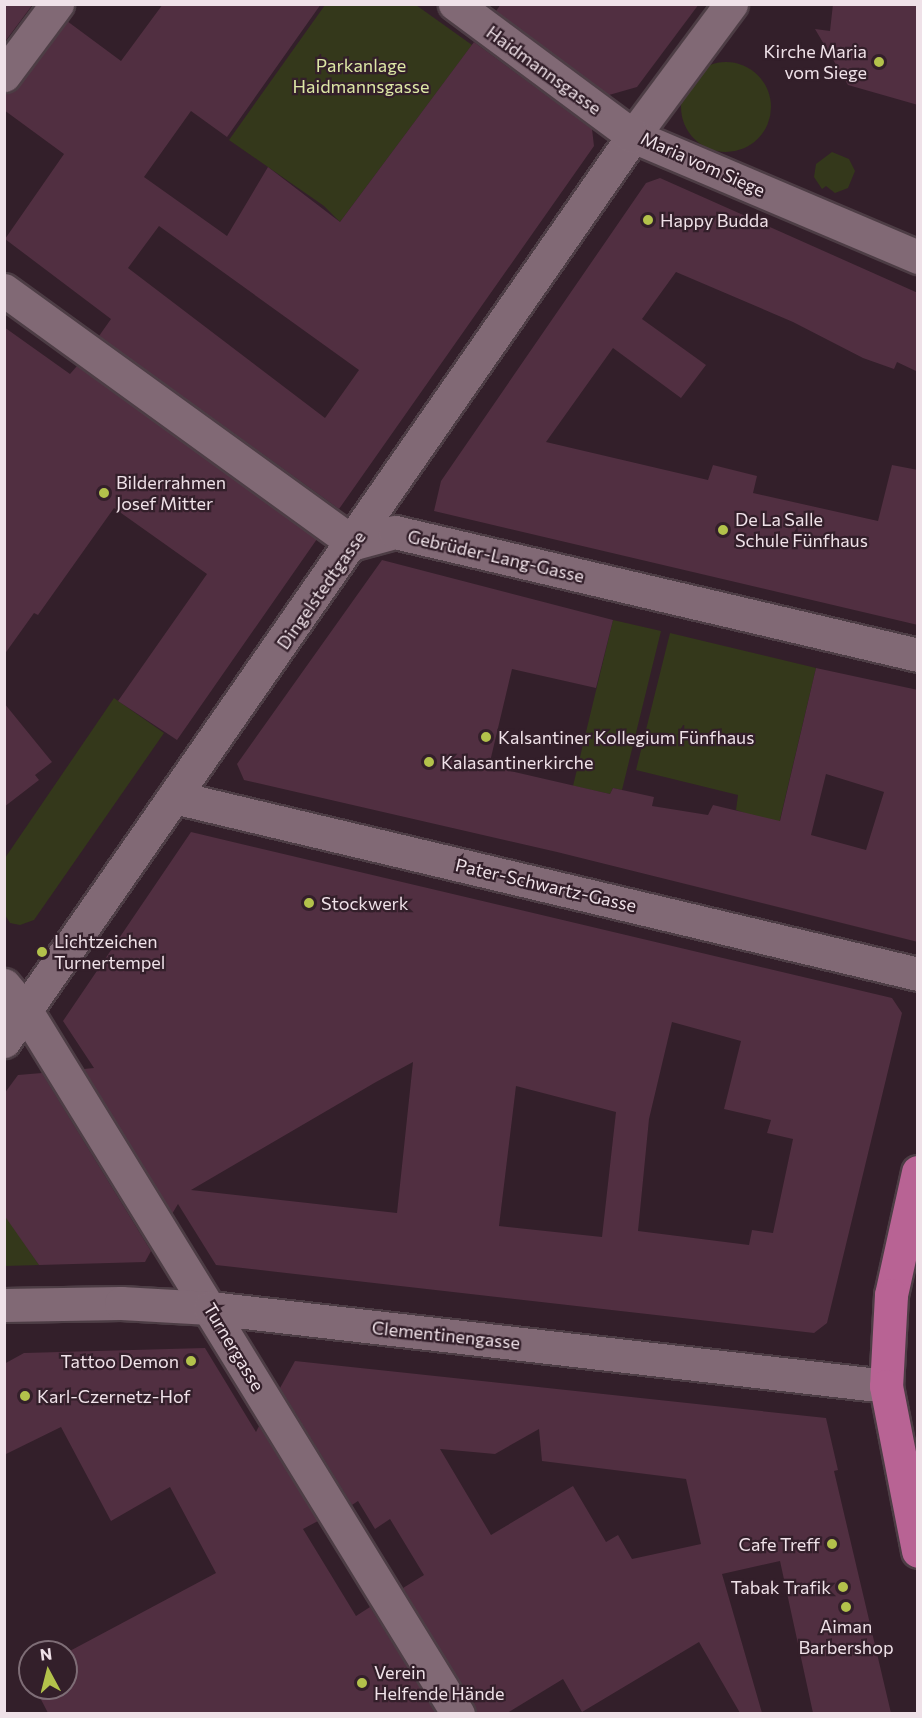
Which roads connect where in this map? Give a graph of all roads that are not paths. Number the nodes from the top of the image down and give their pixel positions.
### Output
1 (57, 4) edge
2 (455, 4) edge
3 (731, 4) edge
4 (4, 75) edge
5 (633, 136) junction
6 (918, 257) edge
7 (4, 290) edge
8 (354, 543) junction
9 (918, 655) edge
10 (174, 797) junction
11 (918, 974) edge
12 (4, 985) edge
13 (26, 1011) junction
14 (4, 1041) edge
15 (918, 1172) edge
16 (4, 1305) edge
17 (210, 1308) junction
18 (886, 1386) junction
19 (918, 1551) edge
20 (458, 1713) edge

1 - 4 street
2 - 5 street, Haidmannsgasse
3 - 5 street, Maria vom Siege
5 - 6 street, Maria vom Siege
5 - 8 street, Dingelstedtgasse
7 - 8 street
8 - 9 street, Gebrüder-Lang-Gasse
8 - 10 street, Dingelstedtgasse
10 - 11 street, Pater-Schwartz-Gasse
10 - 13 street, Dingelstedtgasse
12 - 13 street, Turnergasse
13 - 14 street, Dingelstedtgasse
13 - 17 street, Turnergasse
15 - 18 main road
16 - 17 street, Clementinengasse
17 - 18 street, Clementinengasse
17 - 20 street, Turnergasse
18 - 19 main road

